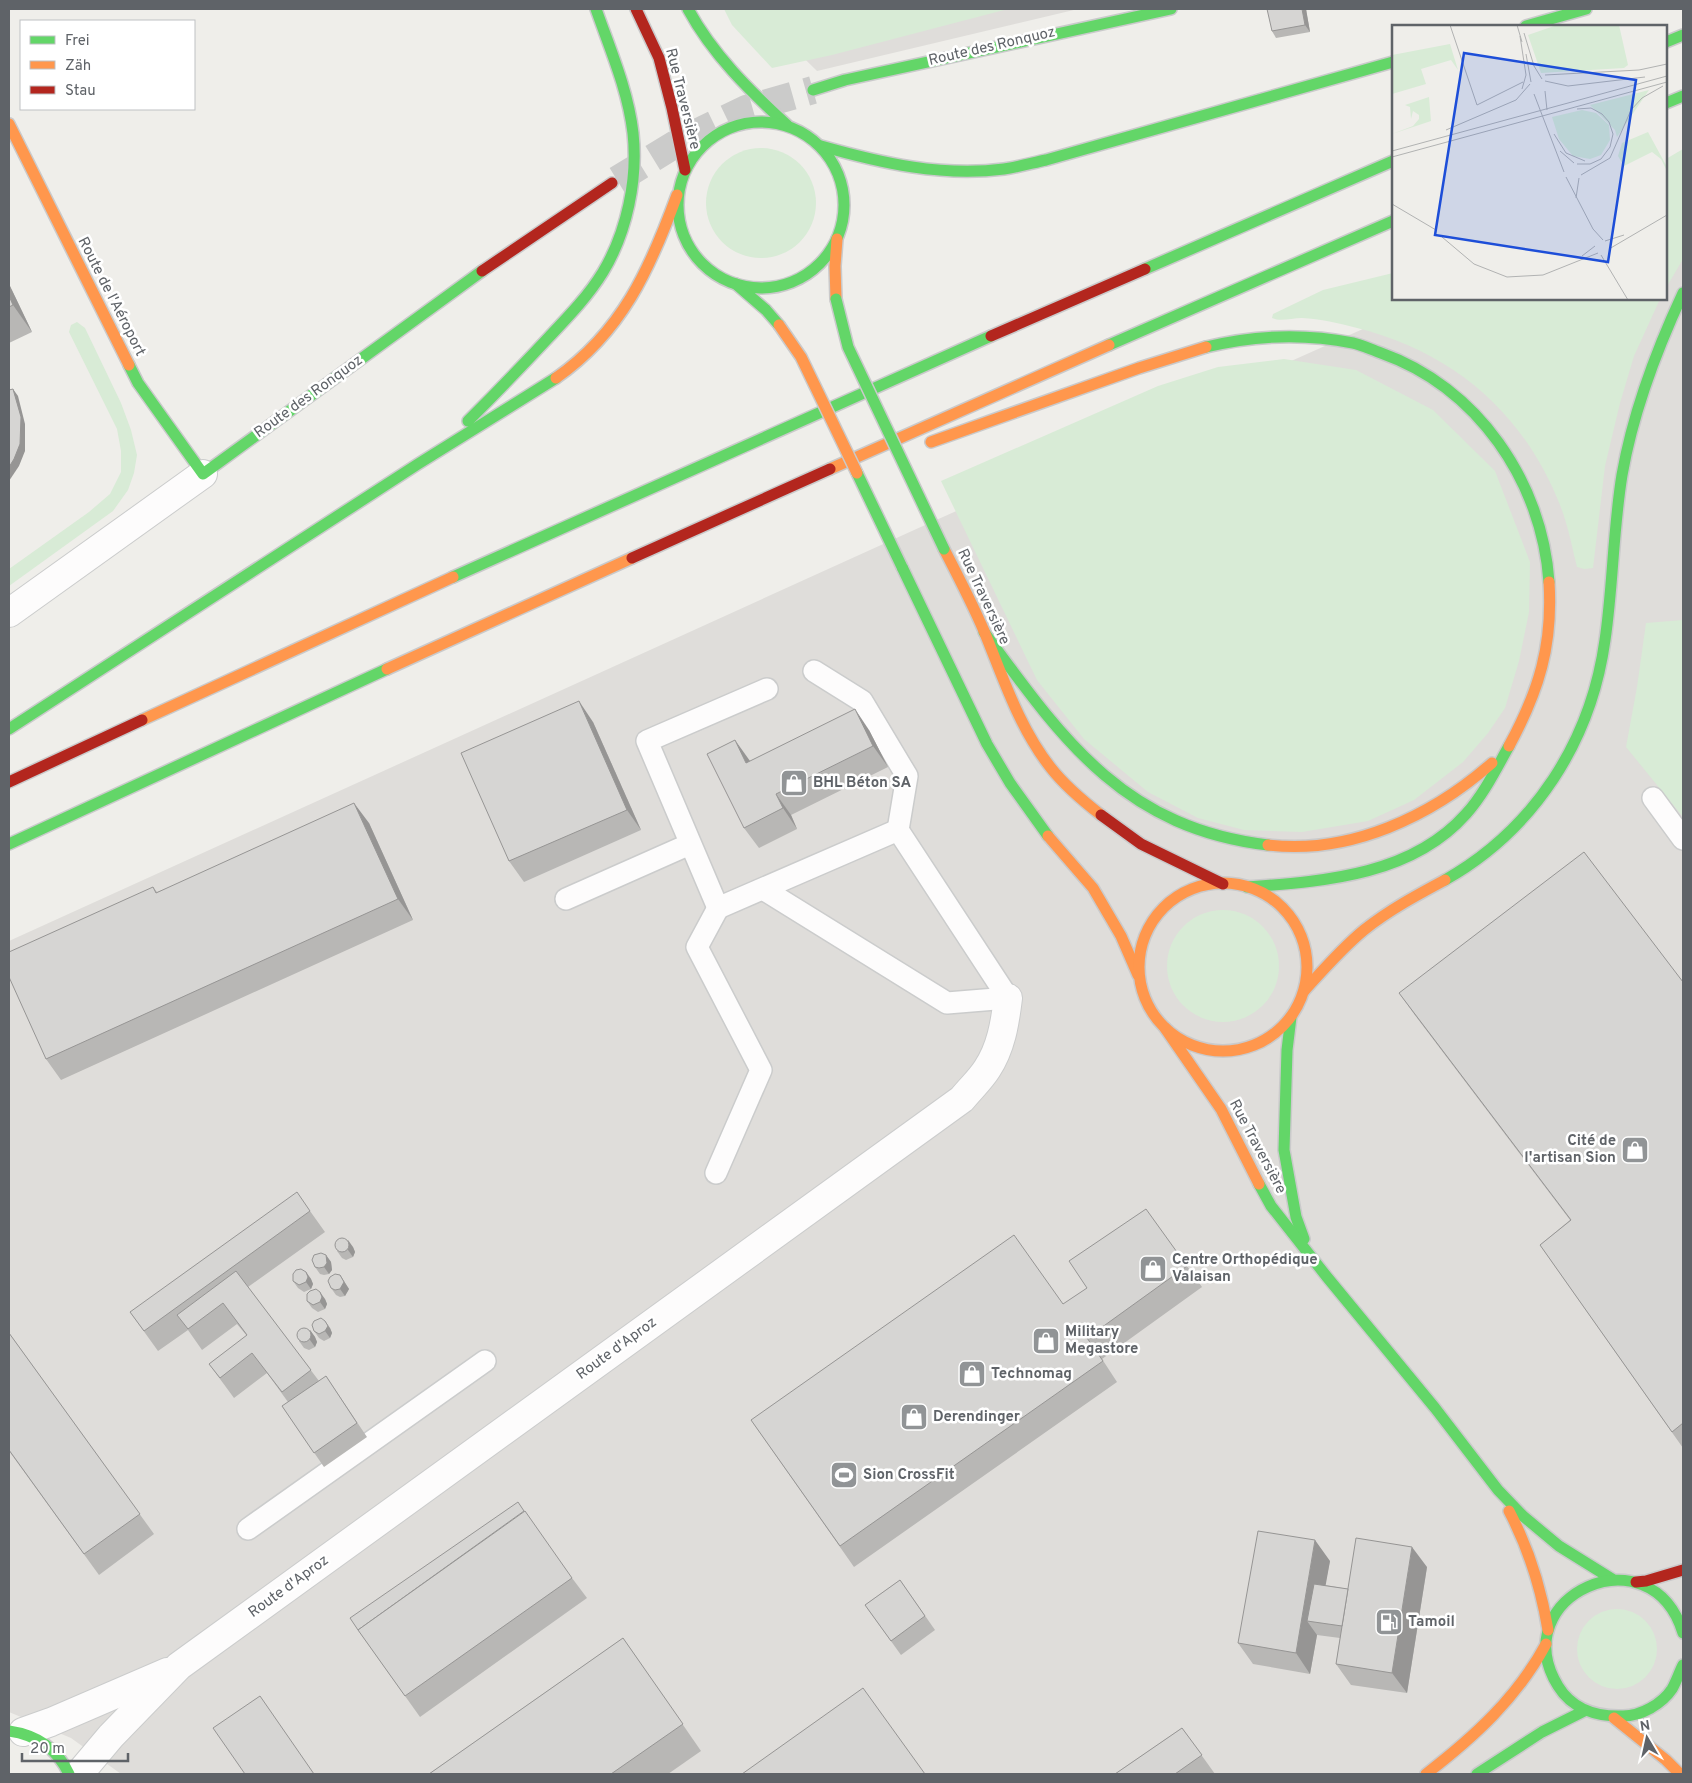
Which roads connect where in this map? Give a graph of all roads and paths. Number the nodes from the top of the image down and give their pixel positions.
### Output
1 (596, 9) edge
2 (636, 9) edge
3 (688, 9) edge
4 (1171, 9) edge
5 (1586, 9) edge
6 (1530, 25) edge
7 (1683, 35) edge
8 (1667, 42) edge
9 (1392, 62) edge
10 (813, 90) tunnel mouth
11 (1683, 96) edge
12 (1667, 103) edge
13 (9, 124) edge
14 (787, 125) junction
15 (821, 146) junction
16 (1392, 160) edge
17 (685, 170) junction
18 (612, 183) tunnel mouth
19 (678, 195) junction
20 (1392, 221) edge
21 (837, 239) junction
22 (736, 284) junction
23 (1683, 292) edge
24 (890, 457) dead end
25 (420, 463) junction
26 (862, 468) dead end
27 (204, 474) junction
28 (693, 530) junction
29 (9, 612) edge
30 (984, 632) junction
31 (814, 670) dead end
32 (767, 689) dead end
33 (9, 729) edge
34 (1507, 751) junction
35 (9, 782) edge
36 (1653, 798) dead end
37 (898, 830) junction
38 (1683, 839) edge
39 (9, 844) edge
40 (690, 844) junction
41 (1223, 884) junction
42 (1247, 887) junction
43 (763, 889) junction
44 (566, 899) dead end
45 (718, 908) junction
46 (1140, 980) junction
47 (1304, 991) junction
48 (1008, 998) junction
49 (1291, 1017) junction
50 (1165, 1028) junction
51 (716, 1173) dead end
52 (1327, 1277) junction
53 (485, 1361) dead end
54 (1498, 1490) junction
55 (248, 1530) dead end
56 (1683, 1570) edge
57 (1612, 1580) junction
58 (1636, 1582) junction
59 (1548, 1630) junction
60 (1683, 1633) edge
61 (1546, 1644) junction
62 (179, 1666) junction
63 (1683, 1671) edge
64 (1584, 1711) junction
65 (1614, 1718) junction
66 (16, 1731) edge
67 (69, 1774) edge
68 (79, 1774) edge
69 (1426, 1774) edge
70 (1477, 1774) edge
71 (1680, 1774) edge

1 - 25 main road
2 - 17 main road, Rue Traversière
3 - 14 main road, Rue Traversière
4 - 10 main road, Route des Ronquoz
5 - 6 main road
7 - 8 main road
9 - 15 main road
11 - 12 main road
13 - 27 main road, Route de l'Aéroport
14 - 15 main road, Rue Traversière
14 - 17 main road, Rue Traversière
15 - 21 main road, Rue Traversière
16 - 35 main road
17 - 19 main road, Rue Traversière
18 - 27 main road, Route des Ronquoz
19 - 22 main road, Rue Traversière
19 - 25 main road
20 - 28 main road
21 - 22 main road, Rue Traversière
21 - 30 main road, Rue Traversière, bridge
22 - 46 main road, bridge
23 - 47 main road
24 - 34 main road
25 - 33 main road
26 - 28 main road
27 - 29 street, Route des Ronquoz
28 - 39 main road
30 - 34 main road
30 - 41 main road, Rue Traversière
31 - 37 lane
32 - 40 lane
34 - 42 main road
36 - 38 lane
37 - 43 lane
37 - 48 lane
40 - 44 lane
40 - 45 lane
41 - 42 main road
41 - 46 main road
42 - 47 main road
43 - 45 lane
43 - 48 lane
45 - 51 lane
46 - 50 main road
47 - 49 main road
48 - 62 street, Route d'Aproz
49 - 50 main road
49 - 52 main road, Rue Traversière
50 - 52 main road, Rue Traversière
52 - 54 main road, Rue Traversière
53 - 55 lane
54 - 57 main road, Rue Traversière
54 - 59 main road, Rue Traversière
56 - 58 main road
57 - 58 main road
57 - 59 main road
58 - 60 main road
59 - 61 main road
61 - 64 main road
61 - 69 main road
62 - 66 street, Route d'Aproz
62 - 68 street, Route d'Aproz
63 - 65 main road
64 - 65 main road
64 - 70 main road
65 - 71 main road
66 - 67 main road

